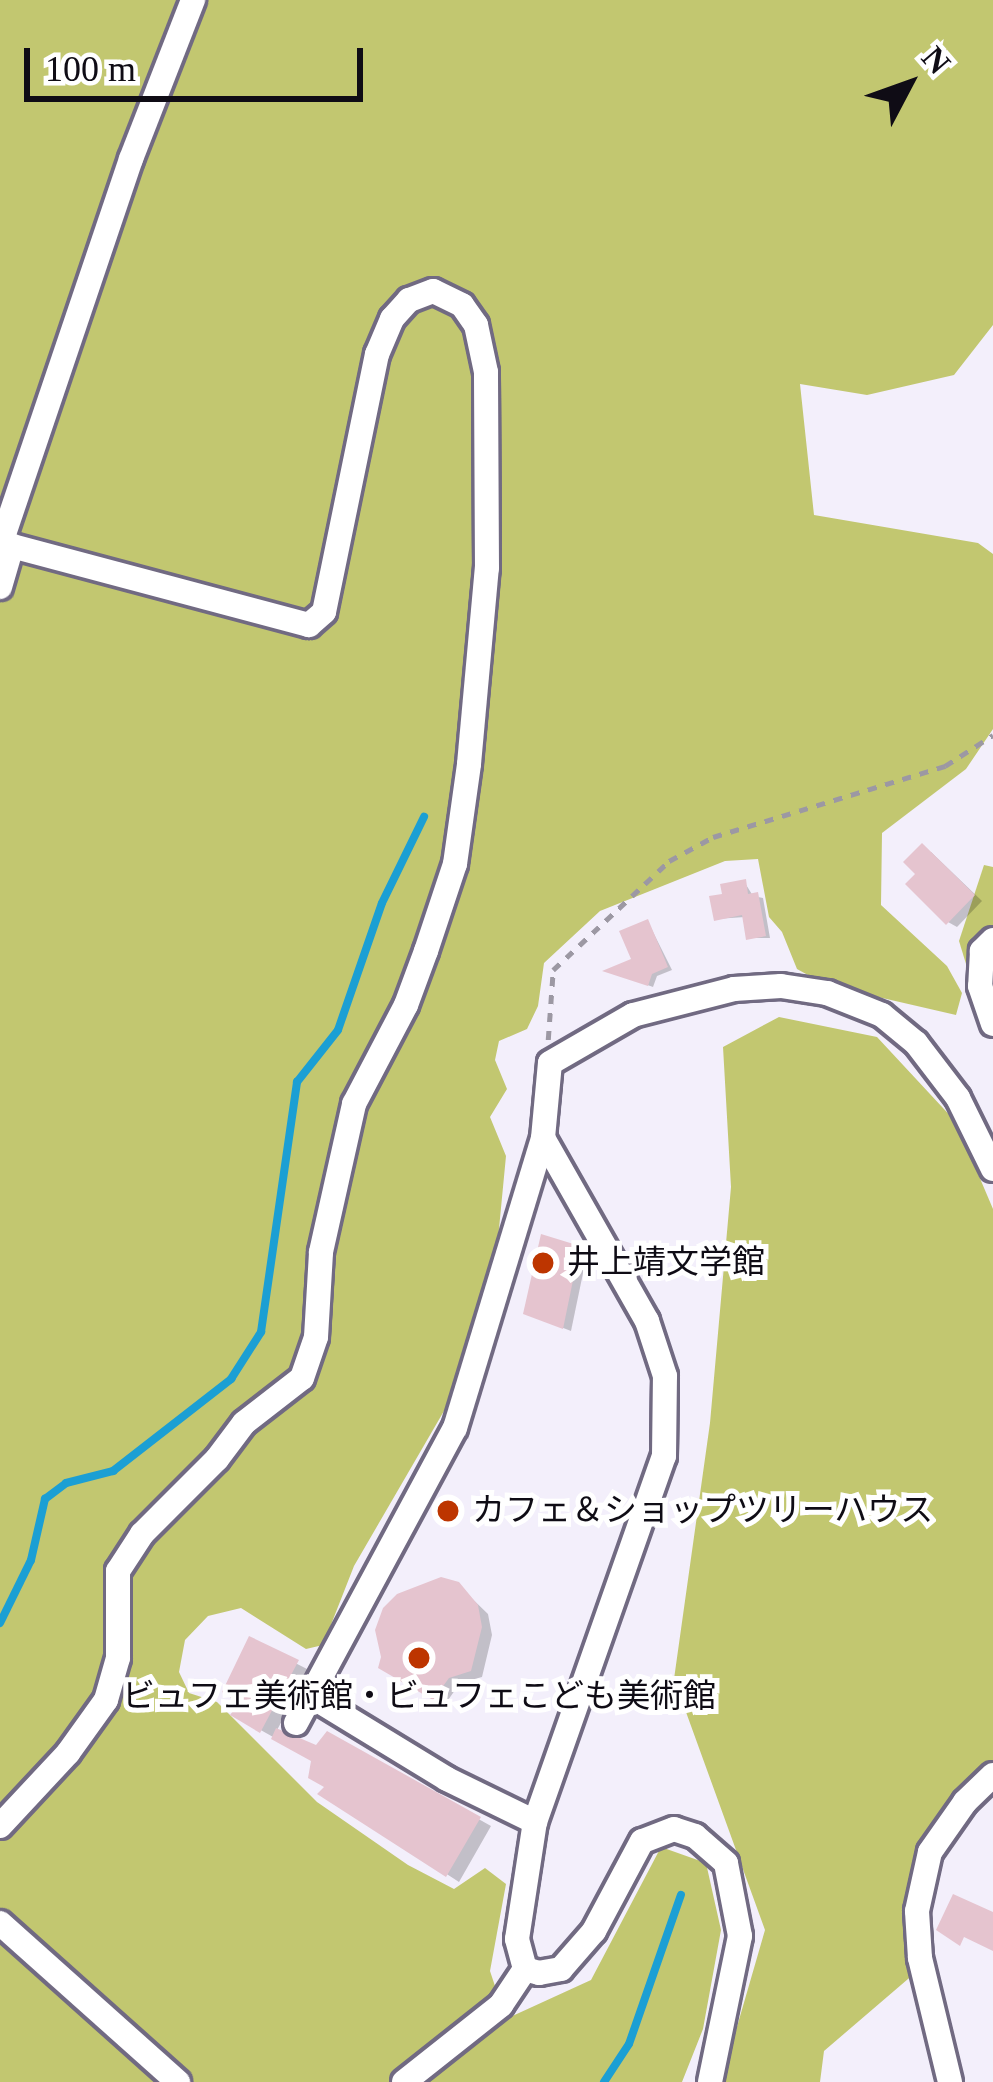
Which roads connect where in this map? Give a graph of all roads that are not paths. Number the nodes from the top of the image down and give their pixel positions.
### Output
1 (193, 0) edge
2 (12, 546) junction
3 (0, 587) edge
4 (993, 940) edge
5 (993, 1024) edge
6 (543, 1138) junction
7 (993, 1169) edge
8 (311, 1696) junction
9 (296, 1723) dead end
10 (993, 1775) edge
11 (535, 1822) junction
12 (0, 1826) edge
13 (0, 1923) edge
14 (525, 1969) junction
15 (178, 2082) edge
16 (404, 2082) edge
17 (710, 2082) edge
18 (950, 2082) edge

1 - 2 street
2 - 3 street
2 - 12 street
4 - 5 street
6 - 7 street
6 - 8 street
6 - 11 street
8 - 9 street
8 - 11 street
10 - 18 street
11 - 14 street
13 - 15 street
14 - 16 street
14 - 17 street

